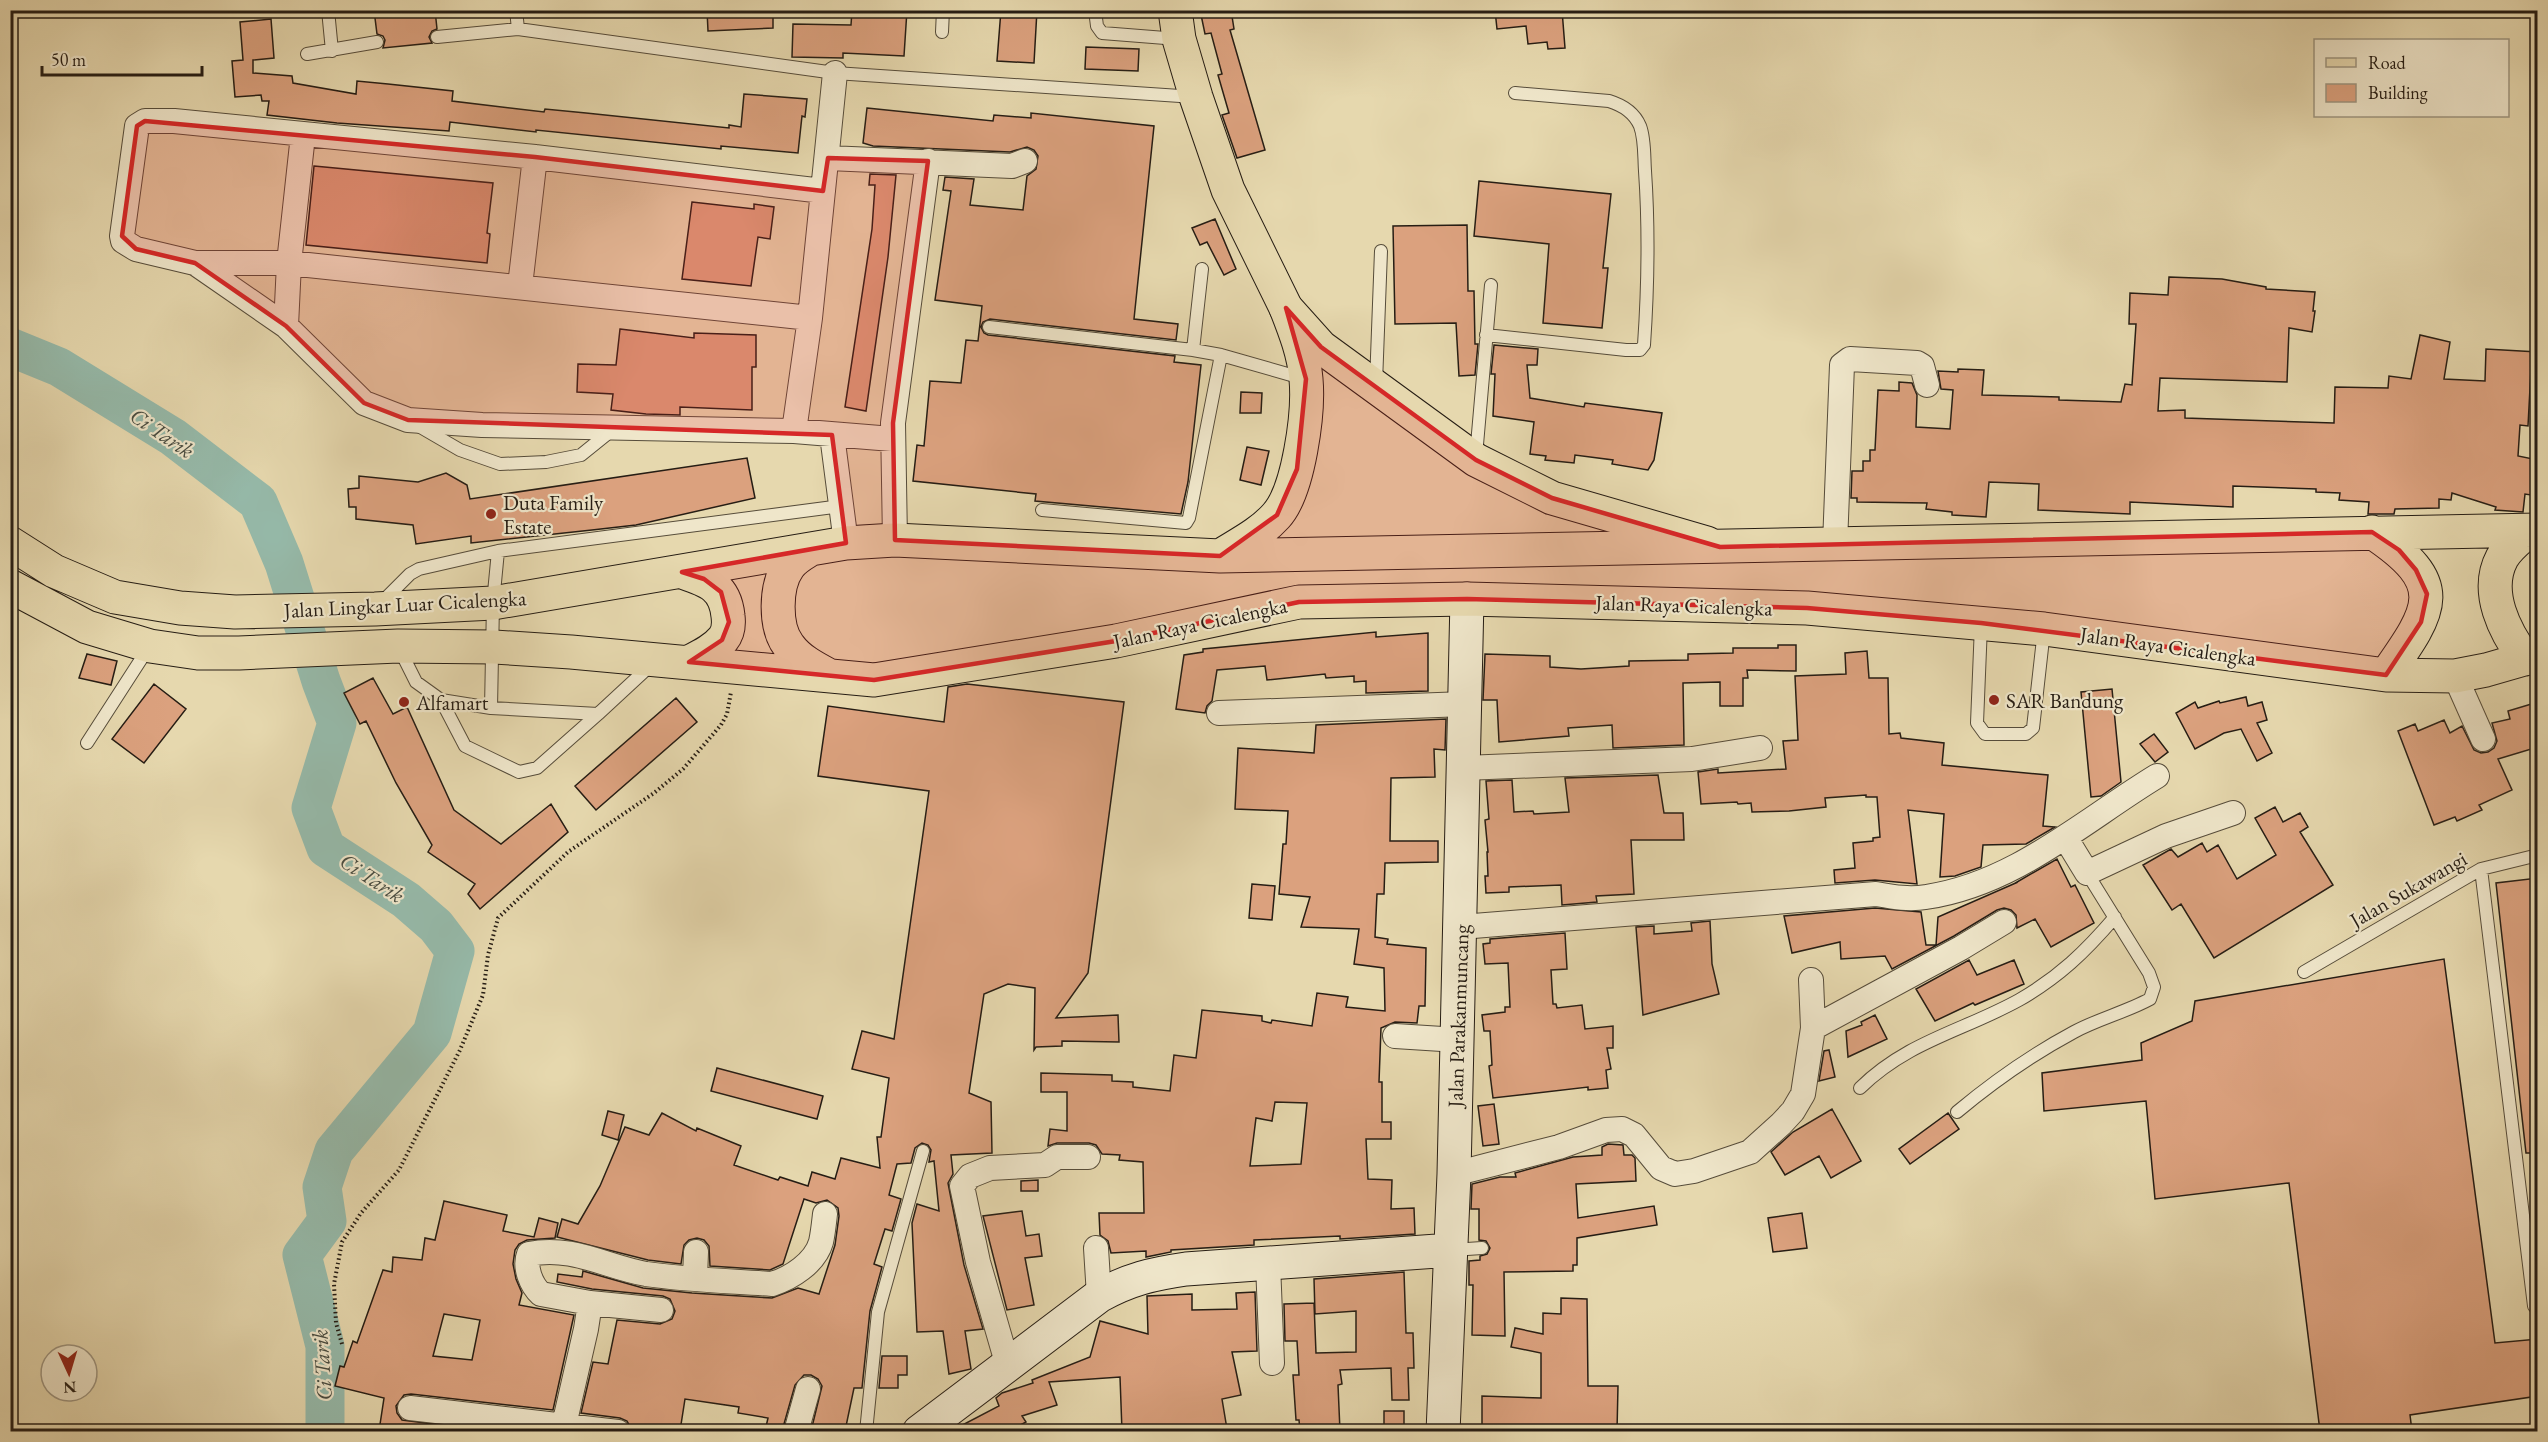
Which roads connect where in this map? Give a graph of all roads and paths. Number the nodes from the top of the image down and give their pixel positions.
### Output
1 (328, 10) edge
2 (516, 10) edge
3 (943, 10) edge
4 (1095, 10) edge
5 (1177, 25) edge
6 (518, 29) junction
7 (942, 32) dead end
8 (437, 37) dead end
9 (377, 42) dead end
10 (332, 51) junction
11 (307, 54) dead end
12 (835, 73) junction
13 (1515, 93) dead end
14 (1196, 97) junction
15 (303, 135) junction
16 (535, 157) junction
17 (828, 158) junction
18 (928, 160) junction
19 (1025, 161) dead end
20 (823, 191) junction
21 (1381, 251) dead end
22 (289, 262) junction
23 (195, 263) junction
24 (1202, 269) dead end
25 (1491, 285) dead end
26 (520, 286) junction
27 (1286, 308) junction
28 (810, 318) junction
29 (286, 326) junction
30 (989, 327) dead end
31 (1486, 335) junction
32 (1193, 350) junction
33 (1221, 355) junction
34 (1306, 379) junction
35 (1927, 385) dead end
36 (1376, 388) junction
37 (408, 420) junction
38 (614, 428) junction
39 (794, 432) junction
40 (832, 435) junction
41 (892, 439) junction
42 (1476, 460) junction
43 (841, 506) junction
44 (1042, 510) dead end
45 (2533, 530) edge
46 (2372, 532) junction
47 (895, 540) junction
48 (10, 543) edge
49 (846, 543) junction
50 (1835, 544) junction
51 (1720, 547) junction
52 (812, 549) junction
53 (498, 551) junction
54 (1220, 556) junction
55 (682, 572) junction
56 (10, 586) edge
57 (1467, 599) junction
58 (493, 603) junction
59 (375, 609) junction
60 (1981, 622) junction
61 (2044, 629) junction
62 (150, 646) junction
63 (398, 646) junction
64 (494, 647) junction
65 (2531, 657) edge
66 (673, 661) junction
67 (732, 667) junction
68 (2386, 675) junction
69 (2455, 676) junction
70 (831, 677) junction
71 (441, 700) junction
72 (1465, 704) junction
73 (491, 708) junction
74 (1219, 713) dead end
75 (598, 714) junction
76 (2483, 739) dead end
77 (87, 742) dead end
78 (1760, 748) dead end
79 (1464, 768) junction
80 (2157, 776) dead end
81 (2233, 813) dead end
82 (2065, 837) junction
83 (2538, 855) edge
84 (2481, 869) junction
85 (2087, 873) junction
86 (2115, 917) junction
87 (2004, 922) dead end
88 (1461, 927) junction
89 (2304, 972) dead end
90 (1811, 980) dead end
91 (1813, 1028) junction
92 (1395, 1036) dead end
93 (1458, 1040) junction
94 (1860, 1088) dead end
95 (1957, 1112) dead end
96 (923, 1151) dead end
97 (1088, 1157) dead end
98 (1454, 1174) junction
99 (825, 1214) dead end
100 (1096, 1248) dead end
101 (1467, 1249) junction
102 (696, 1252) dead end
103 (1268, 1264) junction
104 (695, 1278) junction
105 (1099, 1296) junction
106 (590, 1303) junction
107 (661, 1310) dead end
108 (2538, 1310) edge
109 (342, 1344) dead end
110 (1272, 1363) dead end
111 (1008, 1366) junction
112 (808, 1389) dead end
113 (410, 1407) dead end
114 (564, 1425) junction
115 (618, 1431) edge
116 (796, 1431) edge
117 (866, 1431) edge
118 (919, 1431) edge
119 (1443, 1431) edge

1 - 10 lane
2 - 6 lane
3 - 7 lane
4 - 5 lane
5 - 14 main road
6 - 8 lane
6 - 12 lane
9 - 10 lane
10 - 11 lane
12 - 14 lane
12 - 17 street
13 - 31 lane
14 - 27 main road
15 - 16 street
15 - 22 street
15 - 23 street
16 - 20 street
16 - 26 street
17 - 18 street
17 - 20 street
18 - 19 street
18 - 41 street
20 - 28 street
21 - 36 lane
22 - 23 street
22 - 26 street
22 - 29 street
23 - 29 street
24 - 32 lane
25 - 31 lane
26 - 28 street
27 - 34 main road
27 - 36 main road
28 - 39 street
29 - 37 street
30 - 32 lane
31 - 42 lane
32 - 33 lane
33 - 34 lane
33 - 44 lane
34 - 54 main road
35 - 50 street
36 - 42 main road
37 - 38 street
37 - 38 lane
38 - 39 street
39 - 40 street
40 - 41 street
40 - 43 street
41 - 47 street
42 - 51 main road
43 - 49 street
43 - 53 lane
45 - 46 main road
45 - 65 main road
46 - 50 main road
46 - 68 main road
47 - 49 main road
47 - 54 main road
48 - 59 main road, Jalan Lingkar Luar Cicalengka
49 - 52 main road, Jalan Lingkar Luar Cicalengka
50 - 51 main road
51 - 54 main road
52 - 55 main road, Jalan Lingkar Luar Cicalengka
52 - 70 main road
53 - 58 lane
53 - 59 lane
55 - 58 main road, Jalan Lingkar Luar Cicalengka
55 - 66 main road
56 - 62 main road, Jalan Lingkar Luar Cicalengka
57 - 60 main road, Jalan Raya Cicalengka
57 - 70 main road, Jalan Raya Cicalengka
57 - 72 main road, Jalan Parakanmuncang
58 - 59 main road, Jalan Lingkar Luar Cicalengka
58 - 64 lane
60 - 61 main road, Jalan Raya Cicalengka
60 - 61 lane
61 - 68 main road, Jalan Raya Cicalengka
62 - 63 main road, Jalan Lingkar Luar Cicalengka
62 - 77 lane
63 - 64 main road, Jalan Lingkar Luar Cicalengka
63 - 71 lane
64 - 66 main road, Jalan Lingkar Luar Cicalengka
64 - 73 lane
65 - 69 main road, Jalan Raya Cicalengka
66 - 67 main road, Jalan Lingkar Luar Cicalengka
66 - 75 lane
67 - 70 main road, Jalan Lingkar Luar Cicalengka
67 - 109 path
68 - 69 main road, Jalan Raya Cicalengka
69 - 76 street
71 - 73 lane
71 - 75 lane
72 - 74 street
72 - 79 main road, Jalan Parakanmuncang
73 - 75 lane
78 - 79 street
79 - 88 main road, Jalan Parakanmuncang
80 - 82 street
81 - 85 street
82 - 85 street
82 - 88 street
83 - 84 lane, Jalan Sukawangi
84 - 89 lane, Jalan Sukawangi
84 - 108 lane
85 - 86 lane
86 - 94 lane
86 - 95 lane
87 - 91 street
88 - 93 main road, Jalan Parakanmuncang
90 - 91 street
91 - 98 street
92 - 93 street
93 - 98 main road, Jalan Parakanmuncang
96 - 117 lane
97 - 111 street
98 - 101 main road, Jalan Parakanmuncang
99 - 104 street
100 - 105 street
101 - 103 main road
101 - 119 main road, Jalan Parakanmuncang
102 - 104 street
103 - 105 main road
103 - 110 street
104 - 106 street
105 - 111 main road
106 - 107 street
106 - 114 street
111 - 118 main road
112 - 116 street
113 - 114 street
114 - 115 street

